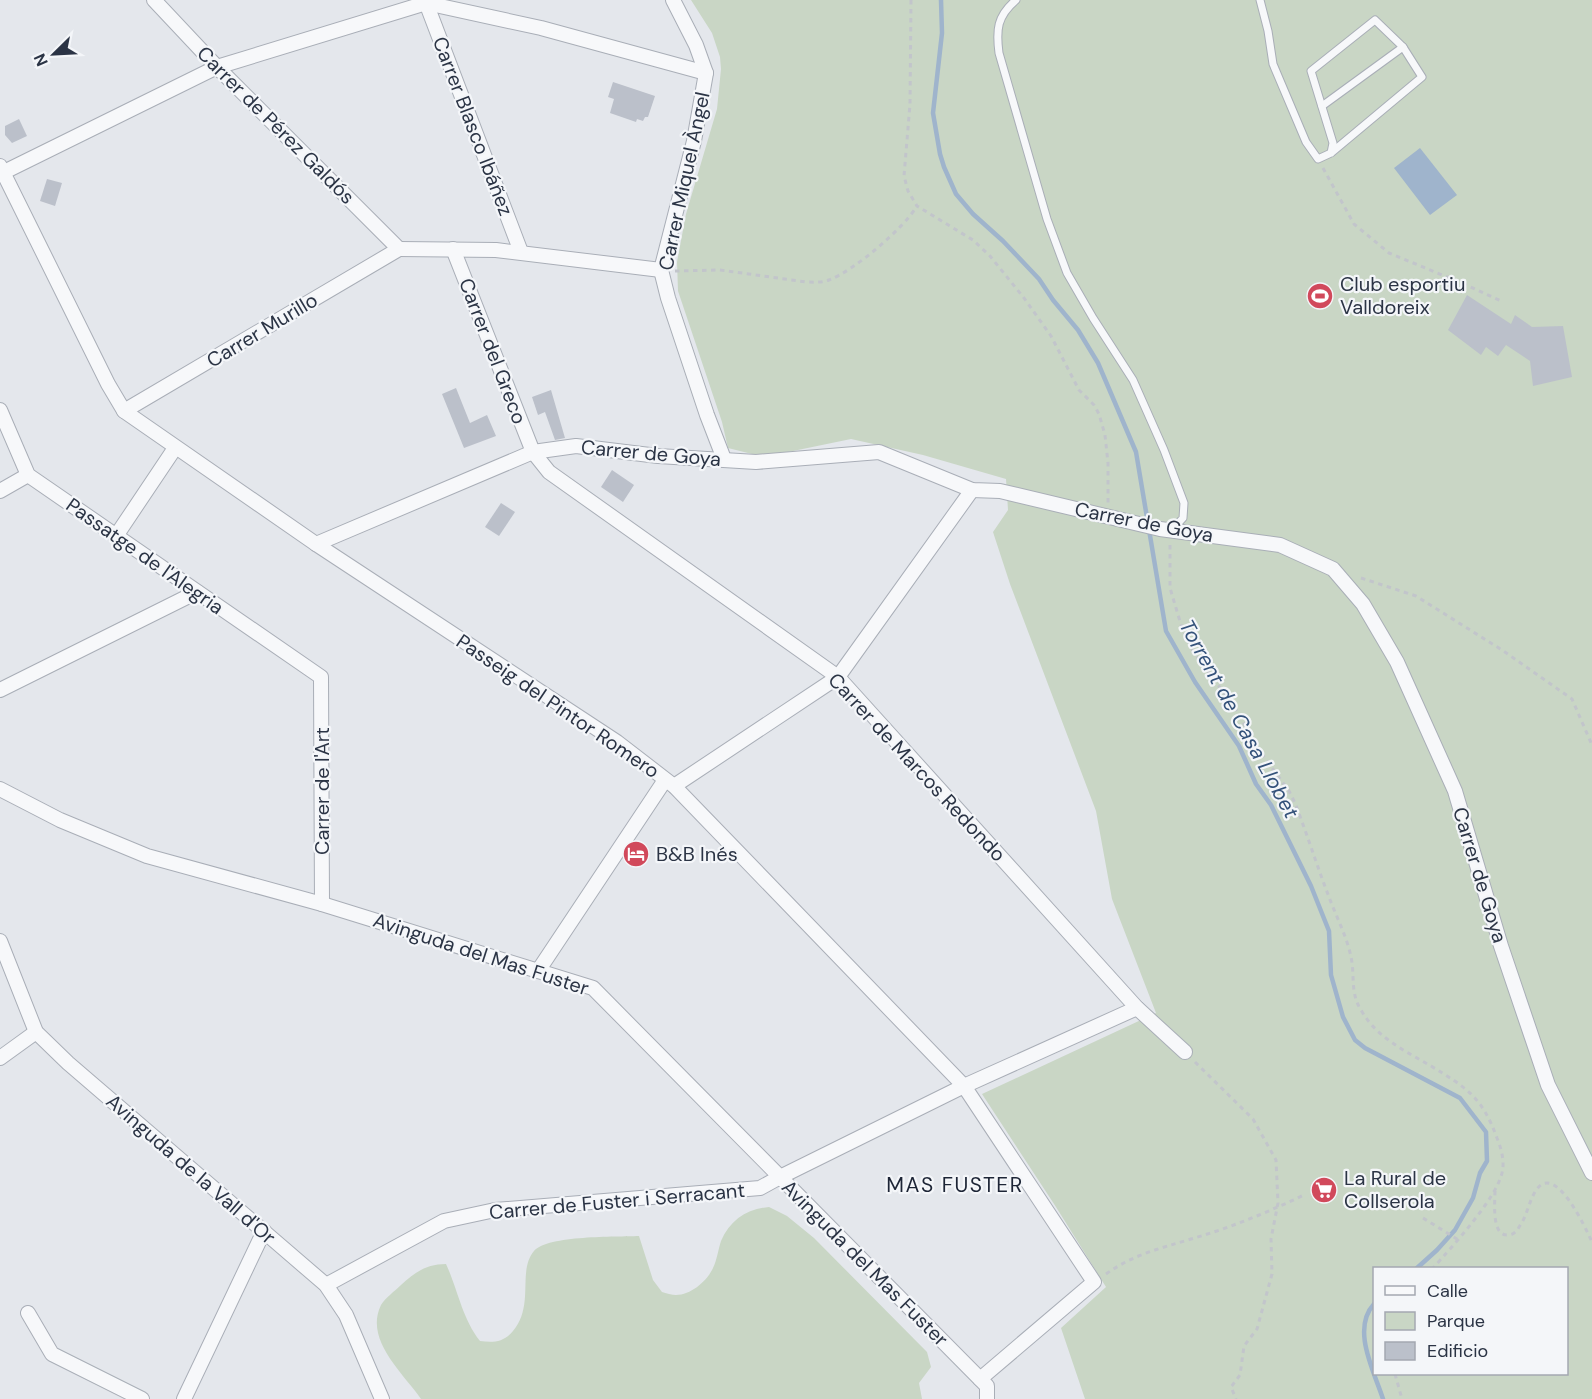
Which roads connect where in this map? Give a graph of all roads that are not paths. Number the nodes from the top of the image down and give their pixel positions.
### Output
1 (154, 0) edge
2 (673, 0) edge
3 (1016, 0) edge
4 (1260, 0) edge
5 (426, 1) edge
6 (1403, 47) junction
7 (217, 67) junction
8 (706, 73) junction
9 (1322, 106) junction
10 (1331, 153) junction
11 (1, 171) edge
12 (399, 249) junction
13 (453, 249) junction
14 (521, 252) junction
15 (662, 270) junction
16 (0, 410) edge
17 (124, 411) junction
18 (176, 448) junction
19 (533, 452) junction
20 (724, 459) junction
21 (28, 475) junction
22 (972, 490) junction
23 (0, 491) edge
24 (1166, 530) junction
25 (116, 536) junction
26 (316, 544) junction
27 (197, 592) junction
28 (321, 677) joint
29 (838, 677) junction
30 (0, 690) edge
31 (670, 783) junction
32 (0, 789) edge
33 (322, 904) junction
34 (0, 941) edge
35 (538, 971) junction
36 (1137, 1008) junction
37 (36, 1032) junction
38 (1185, 1052) road end
39 (0, 1058) edge
40 (964, 1086) junction
41 (1592, 1173) edge
42 (780, 1177) junction
43 (264, 1231) junction
44 (326, 1286) junction
45 (28, 1313) dead end
46 (980, 1379) junction
47 (142, 1399) edge
48 (184, 1399) edge
49 (382, 1399) edge
50 (987, 1399) edge

1 - 7 street, Carrer de Pérez Galdós
2 - 8 street
3 - 24 lane
4 - 10 lane
5 - 7 street
5 - 8 street
5 - 14 street, Carrer Blasco Ibáñez
6 - 9 lane
6 - 9 lane
6 - 10 lane
7 - 11 street
7 - 12 street, Carrer de Pérez Galdós
8 - 15 street, Carrer Miquel Àngel
9 - 10 lane
11 - 17 street, Passeig del Pintor Romero
12 - 13 street
12 - 17 street, Carrer Murillo
13 - 14 street
13 - 19 street, Carrer del Greco
14 - 15 street
15 - 20 street, Carrer Miquel Àngel
16 - 21 street
17 - 18 street, Passeig del Pintor Romero
18 - 25 street
18 - 26 street, Passeig del Pintor Romero
19 - 20 street, Carrer de Goya
19 - 26 street, Carrer de Goya
19 - 29 street, Carrer de Marcos Redondo
20 - 22 street, Carrer de Goya
21 - 23 street
21 - 25 street, Passatge de l'Alegria
22 - 24 street, Carrer de Goya
22 - 29 street
24 - 41 street, Carrer de Goya
25 - 27 street, Passatge de l'Alegria
26 - 31 street, Passeig del Pintor Romero
27 - 28 street, Passatge de l'Alegria
27 - 30 street
28 - 33 street, Carrer de l'Art
29 - 31 street
29 - 36 street, Carrer de Marcos Redondo
31 - 35 street
31 - 40 street, Passeig del Pintor Romero
32 - 33 street, Avinguda del Mas Fuster
33 - 35 street, Avinguda del Mas Fuster
34 - 37 street, Avinguda de la Vall d'Or
35 - 42 street, Avinguda del Mas Fuster
36 - 38 street, Carrer de Marcos Redondo
36 - 40 street, Carrer de Fuster i Serracant
37 - 39 street
37 - 43 street, Avinguda de la Vall d'Or
40 - 42 street, Carrer de Fuster i Serracant
40 - 46 street, Passeig del Pintor Romero
42 - 44 street, Carrer de Fuster i Serracant
42 - 46 street, Avinguda del Mas Fuster
43 - 44 street, Avinguda de la Vall d'Or
43 - 48 street
44 - 49 street, Avinguda de la Vall d'Or
45 - 47 street
46 - 50 street, Avinguda del Mas Fuster

